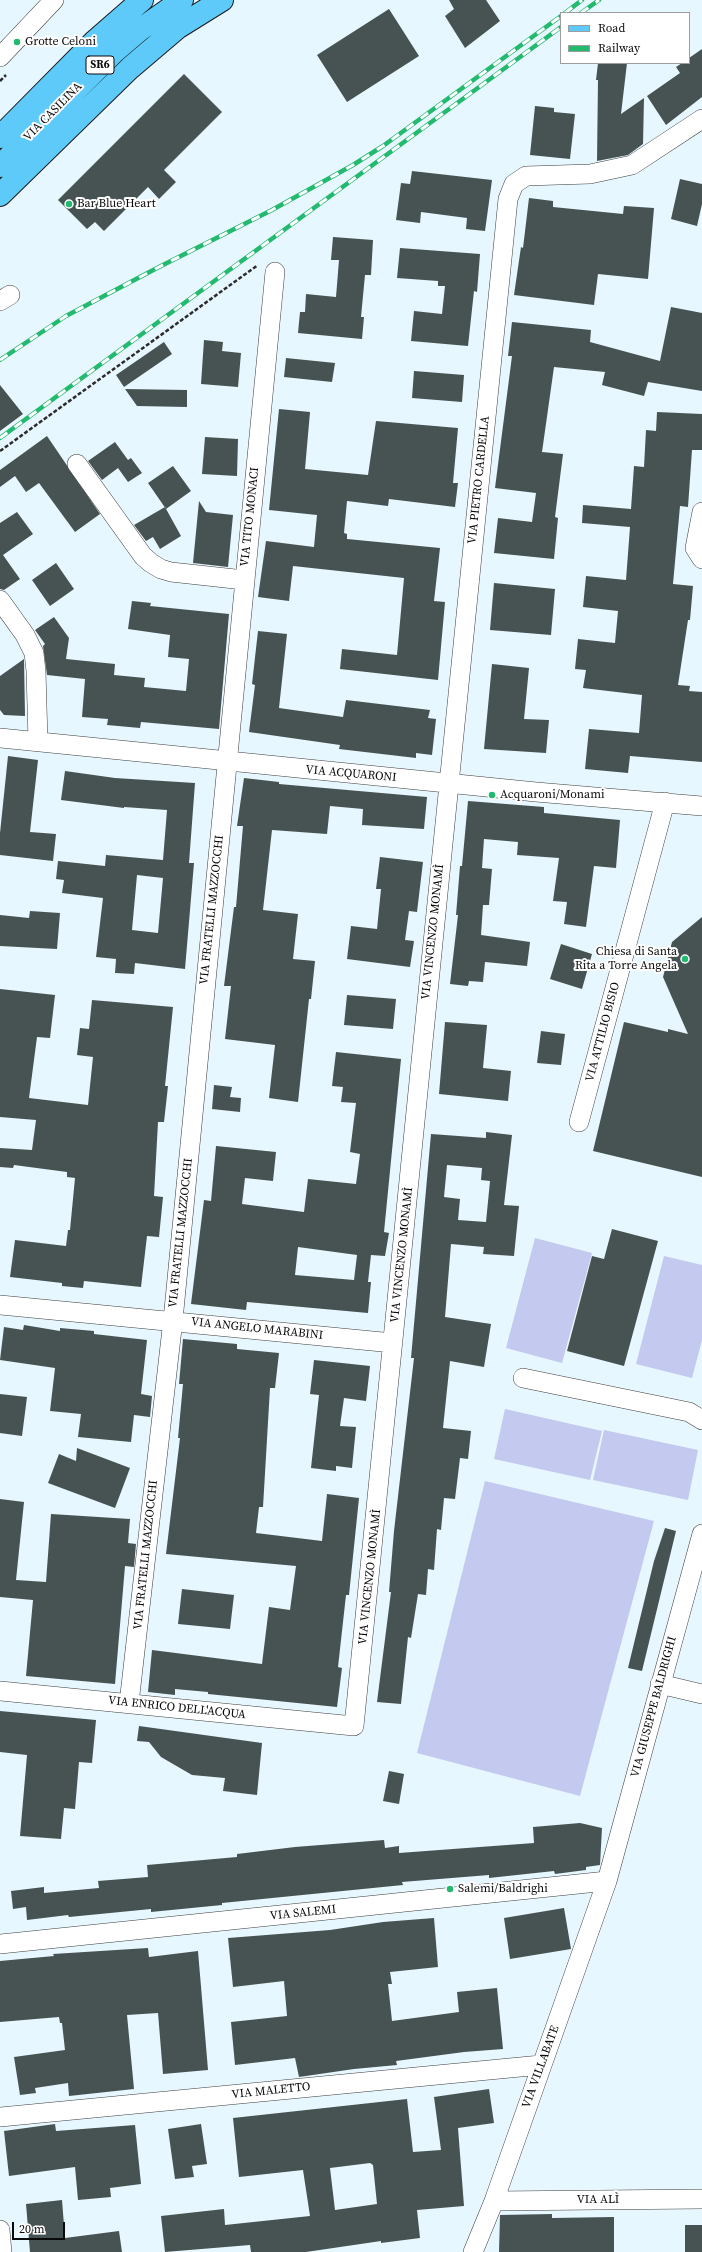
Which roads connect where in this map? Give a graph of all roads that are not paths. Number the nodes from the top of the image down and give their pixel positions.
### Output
1 (54, 0) edge
2 (142, 0) edge
3 (182, 0) edge
4 (222, 0) edge
5 (0, 57) edge
6 (702, 119) edge
7 (0, 137) edge
8 (0, 166) edge
9 (0, 195) edge
10 (275, 272) road end
11 (77, 464) dead end
12 (702, 512) edge
13 (702, 559) edge
14 (244, 580) junction
15 (0, 600) edge
16 (0, 738) edge
17 (38, 741) junction
18 (227, 762) junction
19 (448, 783) junction
20 (665, 802) junction
21 (702, 806) edge
22 (579, 1122) dead end
23 (0, 1305) edge
24 (173, 1320) junction
25 (394, 1343) junction
26 (523, 1378) dead end
27 (702, 1420) edge
28 (702, 1534) edge
29 (660, 1684) junction
30 (0, 1691) edge
31 (702, 1694) edge
32 (129, 1703) junction
33 (354, 1726) joint
34 (607, 1882) junction
35 (0, 1944) edge
36 (541, 2065) junction
37 (0, 2118) edge
38 (702, 2199) edge
39 (494, 2201) junction
40 (0, 2230) edge
41 (2, 2252) edge
42 (471, 2252) edge

1 - 5 street
2 - 7 main road
3 - 8 main road, VIA CASILINA / SR6
4 - 9 main road
6 - 19 street, VIA PIETRO CARDELLA
10 - 14 street, VIA TITO MONACI
11 - 14 street
12 - 13 street
14 - 18 street, VIA TITO MONACI
15 - 17 street
16 - 17 street, VIA ACQUARONI
17 - 18 street, VIA ACQUARONI
18 - 19 street, VIA ACQUARONI
18 - 24 street, VIA FRATELLI MAZZOCCHI
19 - 20 street, VIA ACQUARONI
19 - 25 street, VIA VINCENZO MONAMÌ
20 - 21 street, VIA ACQUARONI
20 - 22 street, VIA ATTILIO BISIO
23 - 24 street, VIA ANGELO MARABINI
24 - 25 street, VIA ANGELO MARABINI
24 - 32 street, VIA FRATELLI MAZZOCCHI
25 - 33 street, VIA VINCENZO MONAMÌ
26 - 27 street
28 - 29 street, VIA GIUSEPPE BALDRIGHI
29 - 31 street
29 - 34 street, VIA GIUSEPPE BALDRIGHI
30 - 32 street, VIA ENRICO DELL'ACQUA
32 - 33 street, VIA ENRICO DELL'ACQUA
34 - 35 street, VIA SALEMI
34 - 36 street, VIA VILLABATE
36 - 37 street, VIA MALETTO
36 - 39 street, VIA VILLABATE
38 - 39 street, VIA ALÌ
39 - 42 street, VIA VILLABATE
40 - 41 street

